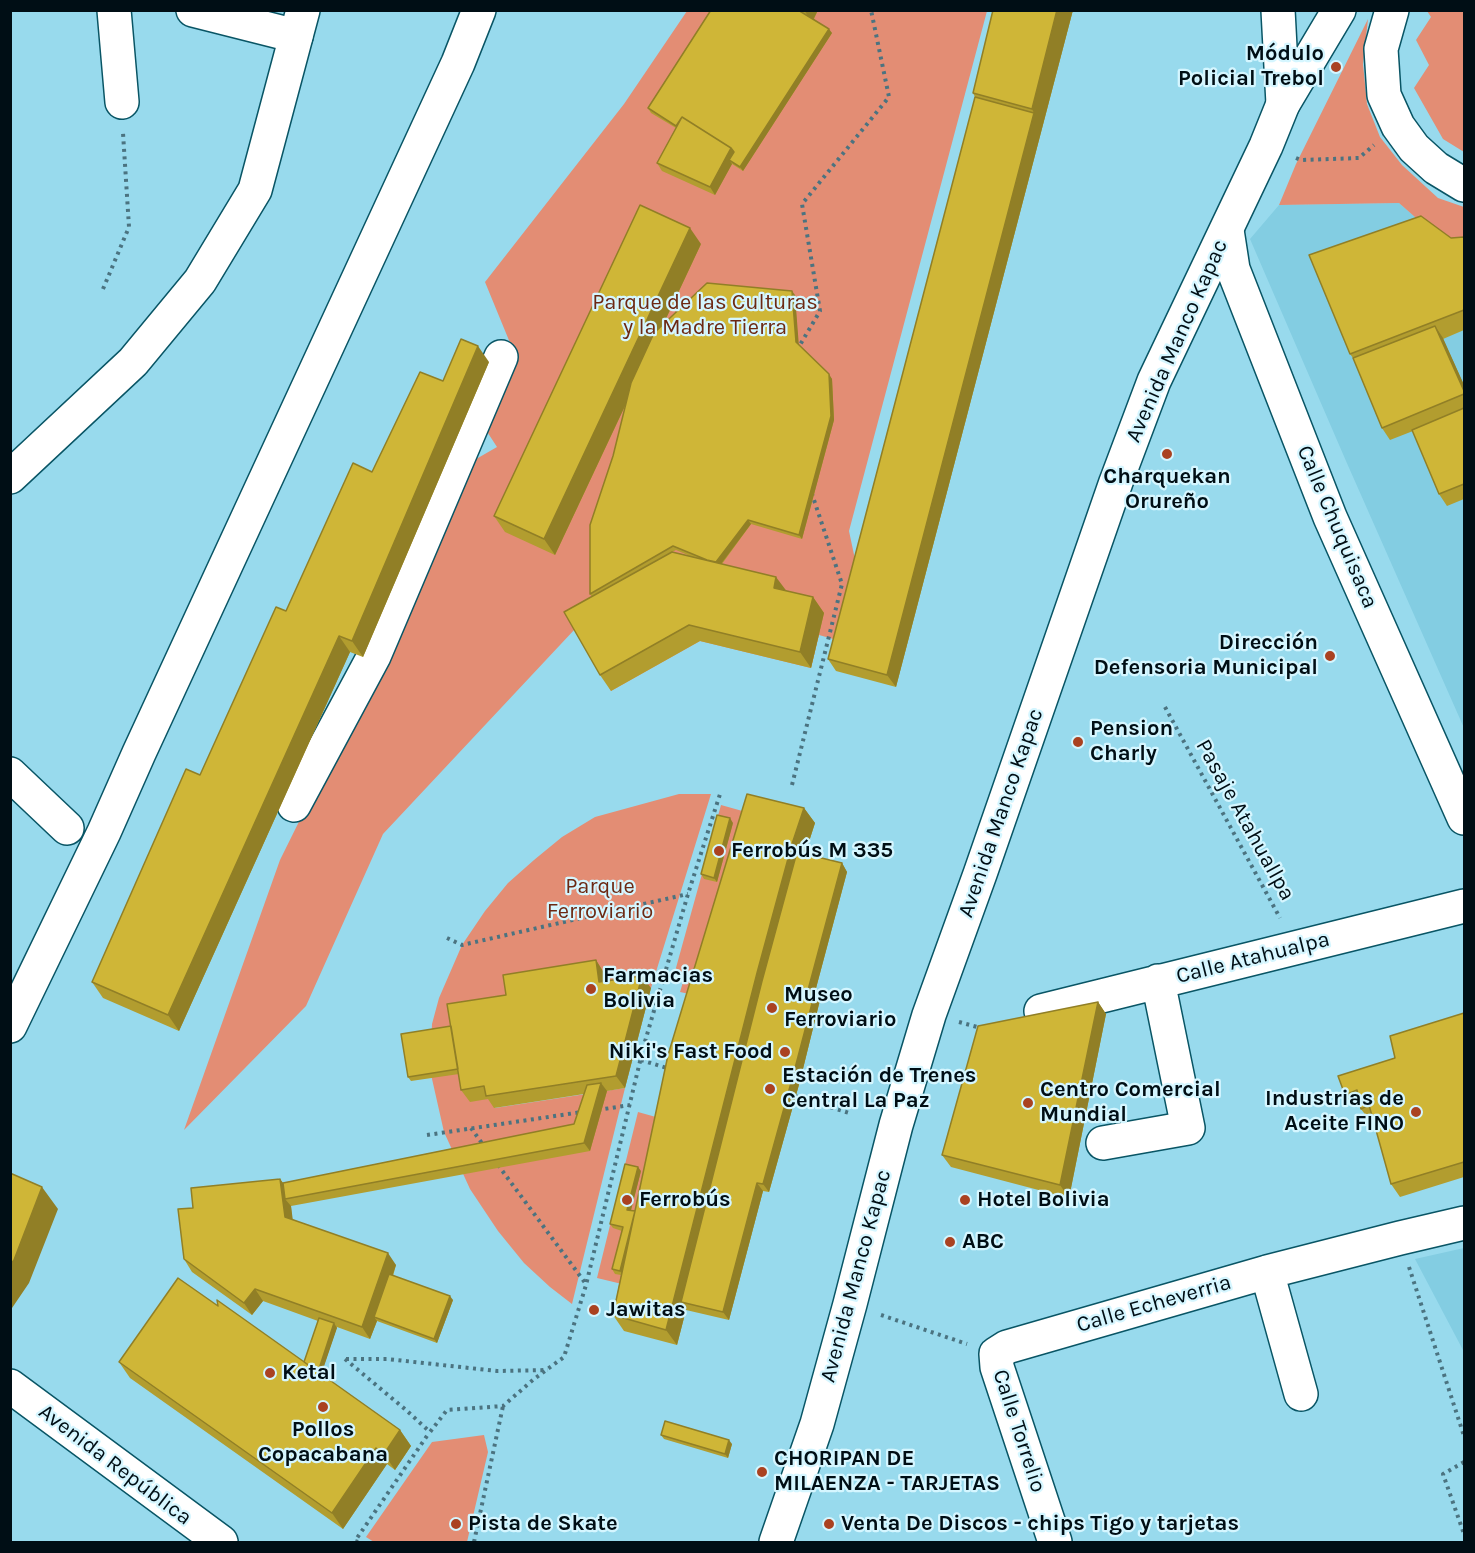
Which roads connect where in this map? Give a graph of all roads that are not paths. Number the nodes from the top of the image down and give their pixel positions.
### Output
1 (114, 10) edge
2 (193, 10) edge
3 (479, 10) edge
4 (1278, 10) edge
5 (1296, 10) edge
6 (1340, 10) edge
7 (1392, 10) edge
8 (299, 23) edge
9 (122, 102) road end
10 (1283, 104) junction
11 (1464, 185) edge
12 (1227, 230) junction
13 (501, 357) dead end
14 (10, 477) edge
15 (10, 774) edge
16 (294, 805) dead end
17 (1464, 818) edge
18 (67, 828) dead end
19 (1464, 906) edge
20 (1158, 981) junction
21 (1041, 1011) edge
22 (10, 1026) edge
23 (1104, 1143) dead end
24 (1464, 1223) edge
25 (1267, 1272) junction
26 (996, 1354) joint
27 (10, 1386) edge
28 (1301, 1394) dead end
29 (221, 1542) edge
30 (776, 1542) edge
31 (1055, 1542) edge

1 - 9 main road
2 - 8 main road
3 - 22 main road
4 - 10 main road
5 - 10 main road, Avenida Manco Kapac
6 - 10 main road, Avenida Manco Kapac
7 - 11 main road
8 - 14 main road
10 - 12 main road, Avenida Manco Kapac
12 - 17 main road, Calle Chuquisaca
12 - 30 main road, Avenida Manco Kapac
13 - 16 main road
15 - 18 main road
19 - 20 main road, Calle Atahualpa
20 - 21 main road, Calle Atahualpa
20 - 23 main road
24 - 25 main road, Calle Echeverria
25 - 26 main road, Calle Echeverria
25 - 28 main road
26 - 31 main road, Calle Torrelio
27 - 29 main road, Avenida República

